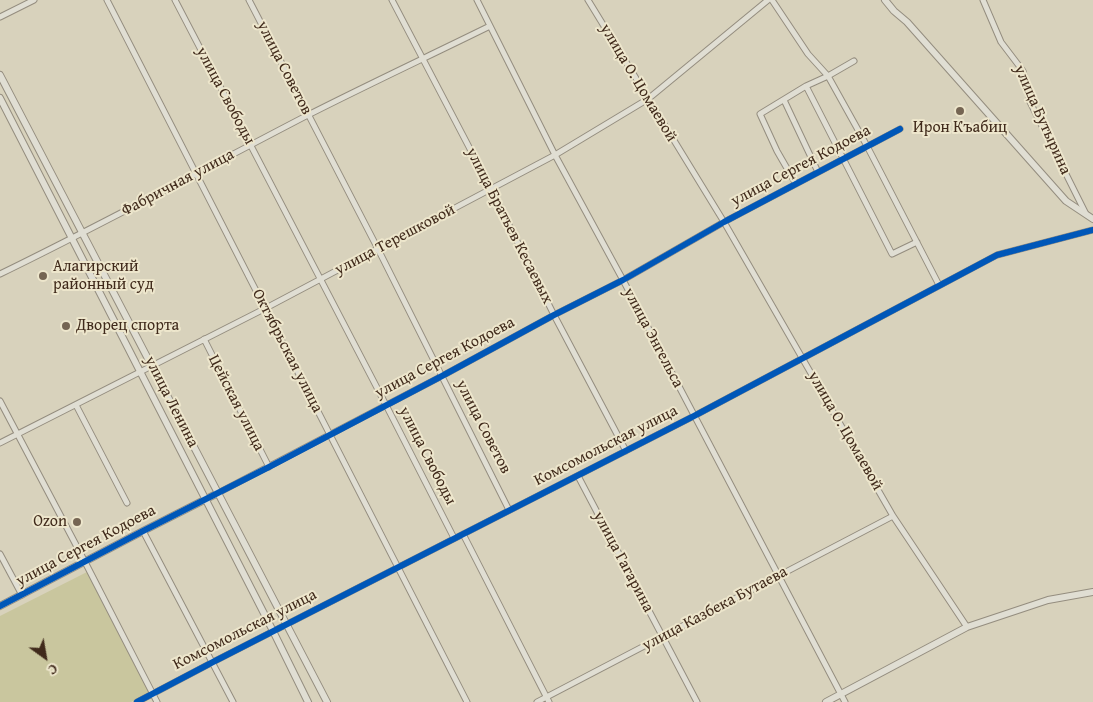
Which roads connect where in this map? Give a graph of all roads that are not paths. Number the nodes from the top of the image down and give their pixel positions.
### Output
1 (34, 0) edge
2 (106, 0) edge
3 (175, 0) edge
4 (249, 0) edge
5 (392, 0) edge
6 (477, 0) edge
7 (588, 0) edge
8 (768, 0) edge
9 (772, 0) edge
10 (885, 0) edge
11 (983, 0) edge
12 (0, 17) edge
13 (490, 26) junction
14 (423, 59) junction
15 (854, 61) dead end
16 (0, 75) edge
17 (828, 76) junction
18 (806, 86) junction
19 (0, 98) edge
20 (648, 100) junction
21 (784, 100) junction
22 (308, 115) junction
23 (900, 129) dead end
24 (251, 145) junction
25 (867, 146) junction
26 (555, 155) junction
27 (844, 158) junction
28 (818, 172) junction
29 (196, 173) junction
30 (796, 184) junction
31 (491, 189) junction
32 (1086, 215) junction
33 (1093, 219) edge
34 (724, 222) junction
35 (1093, 230) edge
36 (83, 233) junction
37 (72, 239) junction
38 (917, 242) junction
39 (378, 249) junction
40 (0, 274) edge
41 (320, 280) junction
42 (623, 280) junction
43 (939, 285) junction
44 (266, 308) junction
45 (554, 314) junction
46 (204, 339) junction
47 (803, 358) junction
48 (152, 365) junction
49 (140, 372) junction
50 (442, 376) junction
51 (0, 401) edge
52 (76, 405) junction
53 (386, 405) junction
54 (694, 416) junction
55 (17, 435) junction
56 (330, 435) junction
57 (0, 443) edge
58 (626, 451) junction
59 (269, 467) junction
60 (578, 476) junction
61 (218, 493) junction
62 (205, 500) junction
63 (127, 503) dead end
64 (509, 510) junction
65 (893, 516) junction
66 (143, 531) junction
67 (463, 534) junction
68 (454, 538) junction
69 (0, 554) edge
70 (85, 562) junction
71 (397, 568) junction
72 (778, 576) junction
73 (1093, 592) edge
74 (22, 595) junction
75 (0, 606) edge
76 (287, 624) junction
77 (968, 627) junction
78 (273, 631) junction
79 (663, 637) junction
80 (213, 662) junction
81 (153, 694) junction
82 (841, 694) junction
83 (547, 700) edge
84 (136, 702) edge
85 (157, 702) edge
86 (233, 702) edge
87 (308, 702) edge
88 (327, 702) edge
89 (467, 702) edge
90 (537, 702) edge
91 (697, 702) edge
92 (826, 702) edge
93 (845, 702) edge

1 - 12 street
2 - 29 street, Октябрьская улица
3 - 24 street, улица Свободы
4 - 22 street, улица Советов
5 - 14 street, улица Братьев Кесаевых
6 - 13 street, улица Энгельса
7 - 20 street, улица О. Цомаевой
8 - 20 street, улица Терешковой
9 - 17 street
10 - 32 street
11 - 32 street, улица Бутырина
13 - 14 street, Фабричная улица
13 - 26 street, улица Энгельса
14 - 22 street, Фабричная улица
14 - 31 street, улица Братьев Кесаевых
15 - 17 street
16 - 36 street, улица Ленина
17 - 18 street
17 - 25 street
18 - 21 street
18 - 27 street
19 - 37 street, улица Ленина
20 - 26 street, улица Терешковой
20 - 34 street, улица О. Цомаевой
21 - 28 street
21 - 30 street
22 - 24 street, Фабричная улица
22 - 39 street, улица Советов
23 - 25 street, улица Сергея Кодоева
24 - 29 street, Фабричная улица
24 - 41 street, улица Свободы
25 - 27 street, улица Сергея Кодоева
25 - 38 street
26 - 31 street, улица Терешковой
26 - 42 street, улица Энгельса
27 - 28 street, улица Сергея Кодоева
27 - 38 street
28 - 30 street, улица Сергея Кодоева
29 - 36 street, Фабричная улица
29 - 44 street, Октябрьская улица
30 - 34 street, улица Сергея Кодоева
31 - 39 street, улица Терешковой
31 - 45 street, улица Братьев Кесаевых
32 - 33 street
34 - 42 street, улица Сергея Кодоева
34 - 47 street, улица О. Цомаевой
35 - 43 street, Комсомольская улица
36 - 37 street, Фабричная улица
36 - 48 street, улица Ленина
37 - 40 street, Фабричная улица
37 - 49 street, улица Ленина
38 - 43 street
39 - 41 street, улица Терешковой
39 - 50 street, улица Советов
41 - 44 street, улица Терешковой
41 - 53 street, улица Свободы
42 - 45 street, улица Сергея Кодоева
42 - 54 street, улица Энгельса
43 - 47 street, Комсомольская улица
44 - 46 street, улица Терешковой
44 - 56 street, Октябрьская улица
45 - 50 street, улица Сергея Кодоева
45 - 58 street, улица Братьев Кесаевых
46 - 48 street, улица Терешковой
46 - 59 street, Цейская улица
47 - 54 street, Комсомольская улица
47 - 65 street, улица О. Цомаевой
48 - 49 street, улица Терешковой
48 - 61 street, улица Ленина
49 - 52 street, улица Терешковой
49 - 62 street, улица Ленина
50 - 53 street, улица Сергея Кодоева
50 - 64 street, улица Советов
51 - 55 street
52 - 55 street, улица Терешковой
52 - 63 street
53 - 56 street, улица Сергея Кодоева
53 - 68 street, улица Свободы
54 - 58 street, Комсомольская улица
54 - 72 street, улица Энгельса
55 - 57 street, улица Терешковой
55 - 70 street
56 - 59 street, улица Сергея Кодоева
56 - 71 street, Октябрьская улица
58 - 60 street, Комсомольская улица
59 - 61 street, улица Сергея Кодоева
60 - 64 street, Комсомольская улица
60 - 79 street, улица Гагарина
61 - 62 street, улица Сергея Кодоева
61 - 76 street, улица Ленина
62 - 66 street, улица Сергея Кодоева
62 - 78 street, улица Ленина
64 - 67 street, Комсомольская улица
65 - 72 street, улица Казбека Бутаева
65 - 77 street, улица О. Цомаевой
66 - 70 street, улица Сергея Кодоева
66 - 80 street
67 - 68 street, Комсомольская улица
67 - 83 street
68 - 71 street, Комсомольская улица
69 - 74 street
70 - 74 street, улица Сергея Кодоева
70 - 81 street
71 - 76 street, Комсомольская улица
71 - 89 street, Октябрьская улица
72 - 79 street, улица Казбека Бутаева
72 - 82 street, улица Энгельса
73 - 77 street
74 - 75 street, улица Сергея Кодоева
76 - 78 street, Комсомольская улица
76 - 88 street, улица Ленина
77 - 82 street
78 - 80 street, Комсомольская улица
78 - 87 street, улица Ленина
79 - 83 street, улица Казбека Бутаева
79 - 91 street, улица Гагарина
80 - 81 street, Комсомольская улица
80 - 86 street
81 - 84 street, Комсомольская улица
81 - 85 street
82 - 92 street
82 - 93 street, улица Энгельса
83 - 90 street, улица Казбека Бутаева

